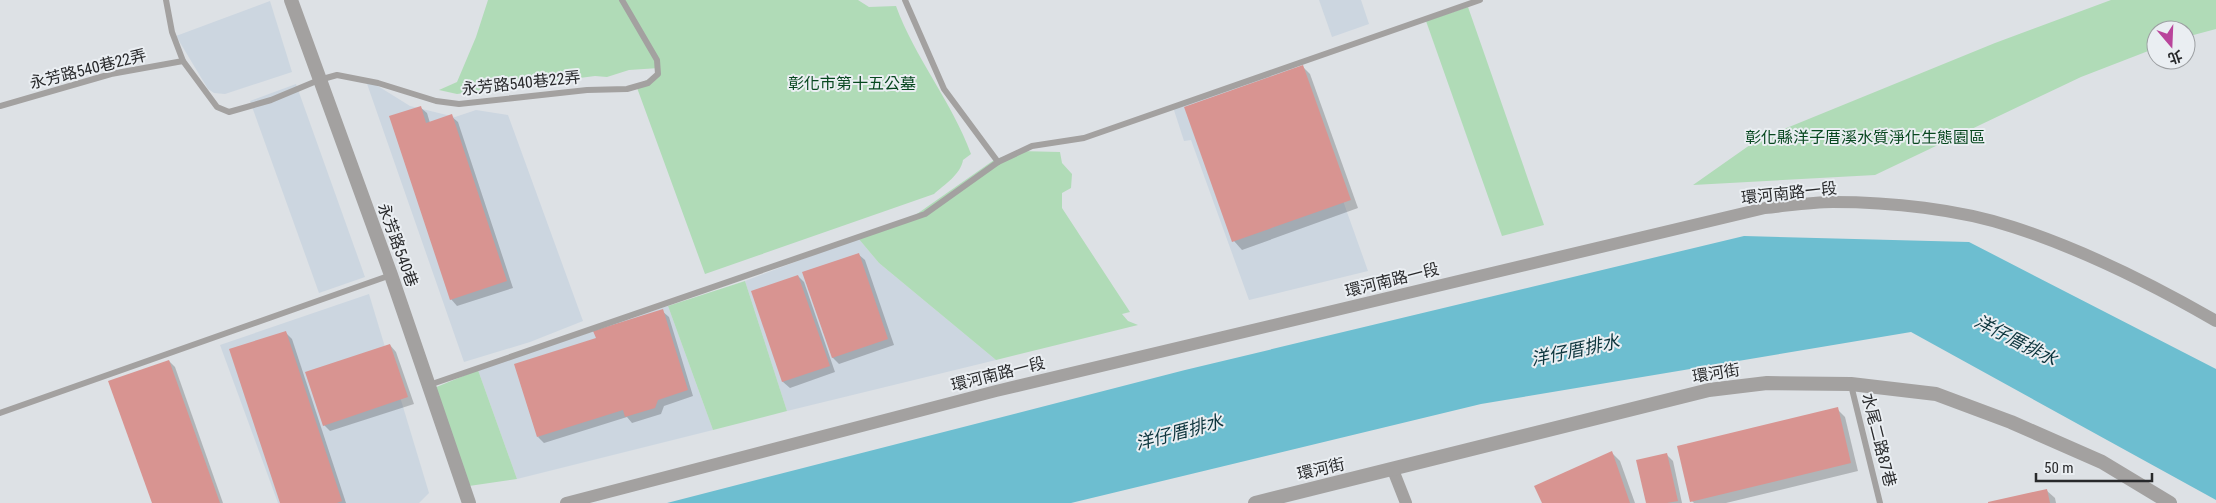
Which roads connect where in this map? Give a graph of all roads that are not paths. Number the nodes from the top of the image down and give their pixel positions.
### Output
1 (166, 0) edge
2 (291, 0) edge
3 (622, 0) edge
4 (906, 0) edge
5 (1475, 1) edge
6 (183, 61) junction
7 (319, 80) junction
8 (0, 106) edge
9 (998, 162) junction
10 (391, 275) junction
11 (2216, 321) edge
12 (1851, 384) junction
13 (428, 385) junction
14 (0, 413) edge
15 (1394, 470) junction
16 (469, 503) edge
17 (566, 503) edge
18 (1255, 503) edge
19 (1406, 503) edge
20 (1880, 503) edge
21 (2170, 503) edge

1 - 6 lane, 永芳路540巷22弄
2 - 7 street, 永芳路540巷
3 - 7 lane, 永芳路540巷22弄
4 - 9 lane
5 - 9 lane
6 - 7 lane, 永芳路540巷22弄
6 - 8 lane, 永芳路540巷22弄
7 - 10 street, 永芳路540巷
9 - 13 lane
10 - 13 street, 永芳路540巷
10 - 14 lane
11 - 17 street, 環河南路一段
12 - 15 street, 環河街
12 - 20 lane, 水尾二路87巷
12 - 21 street, 環河街
13 - 16 street, 永芳路540巷
15 - 18 street, 環河街
15 - 19 street

